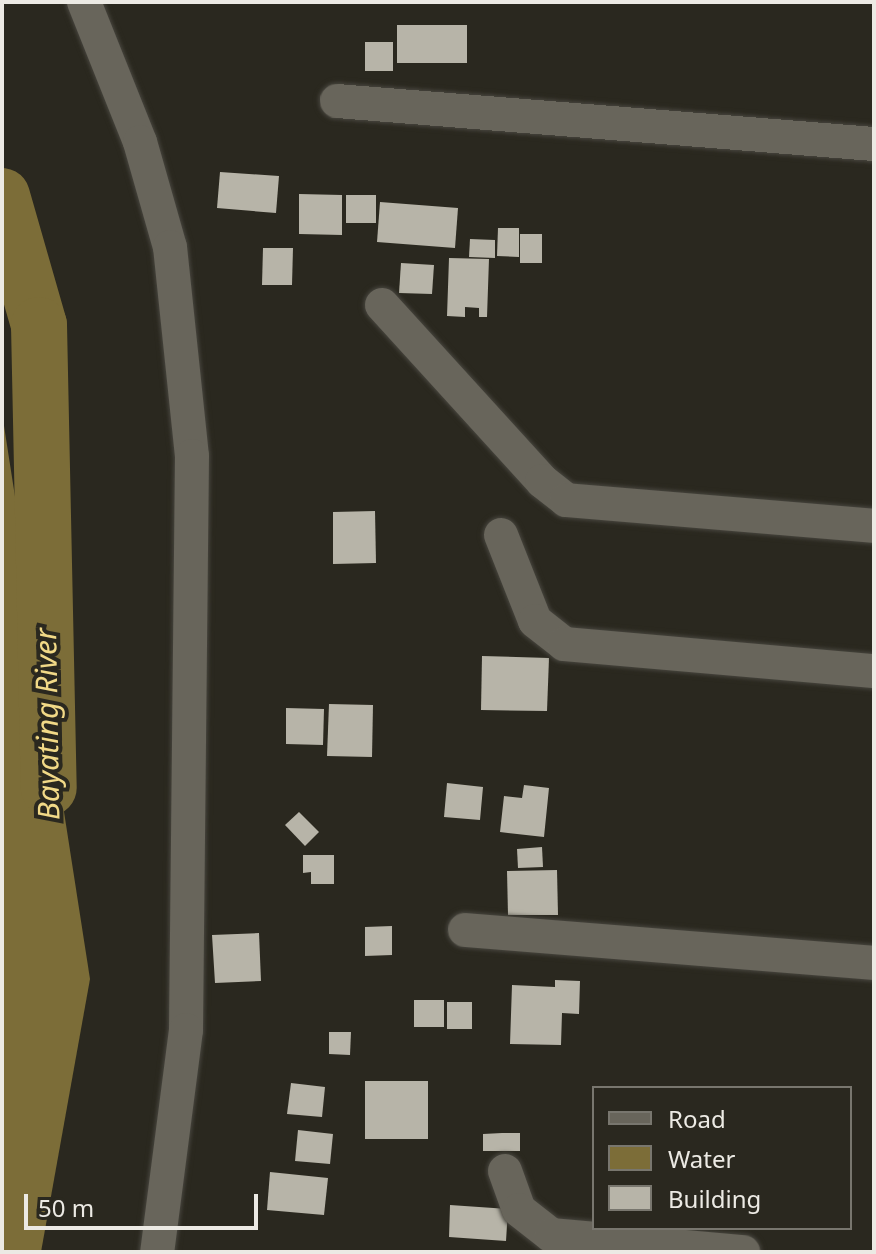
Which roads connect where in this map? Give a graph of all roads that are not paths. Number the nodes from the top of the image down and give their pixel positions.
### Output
1 (84, 2) edge
2 (337, 101) dead end
3 (874, 144) edge
4 (382, 305) dead end
5 (874, 526) edge
6 (501, 535) dead end
7 (874, 671) edge
8 (465, 930) dead end
9 (874, 963) edge
10 (505, 1171) dead end
11 (157, 1252) edge
12 (743, 1252) edge

1 - 11 street
2 - 3 street
4 - 5 street
6 - 7 street
8 - 9 street
10 - 12 street

